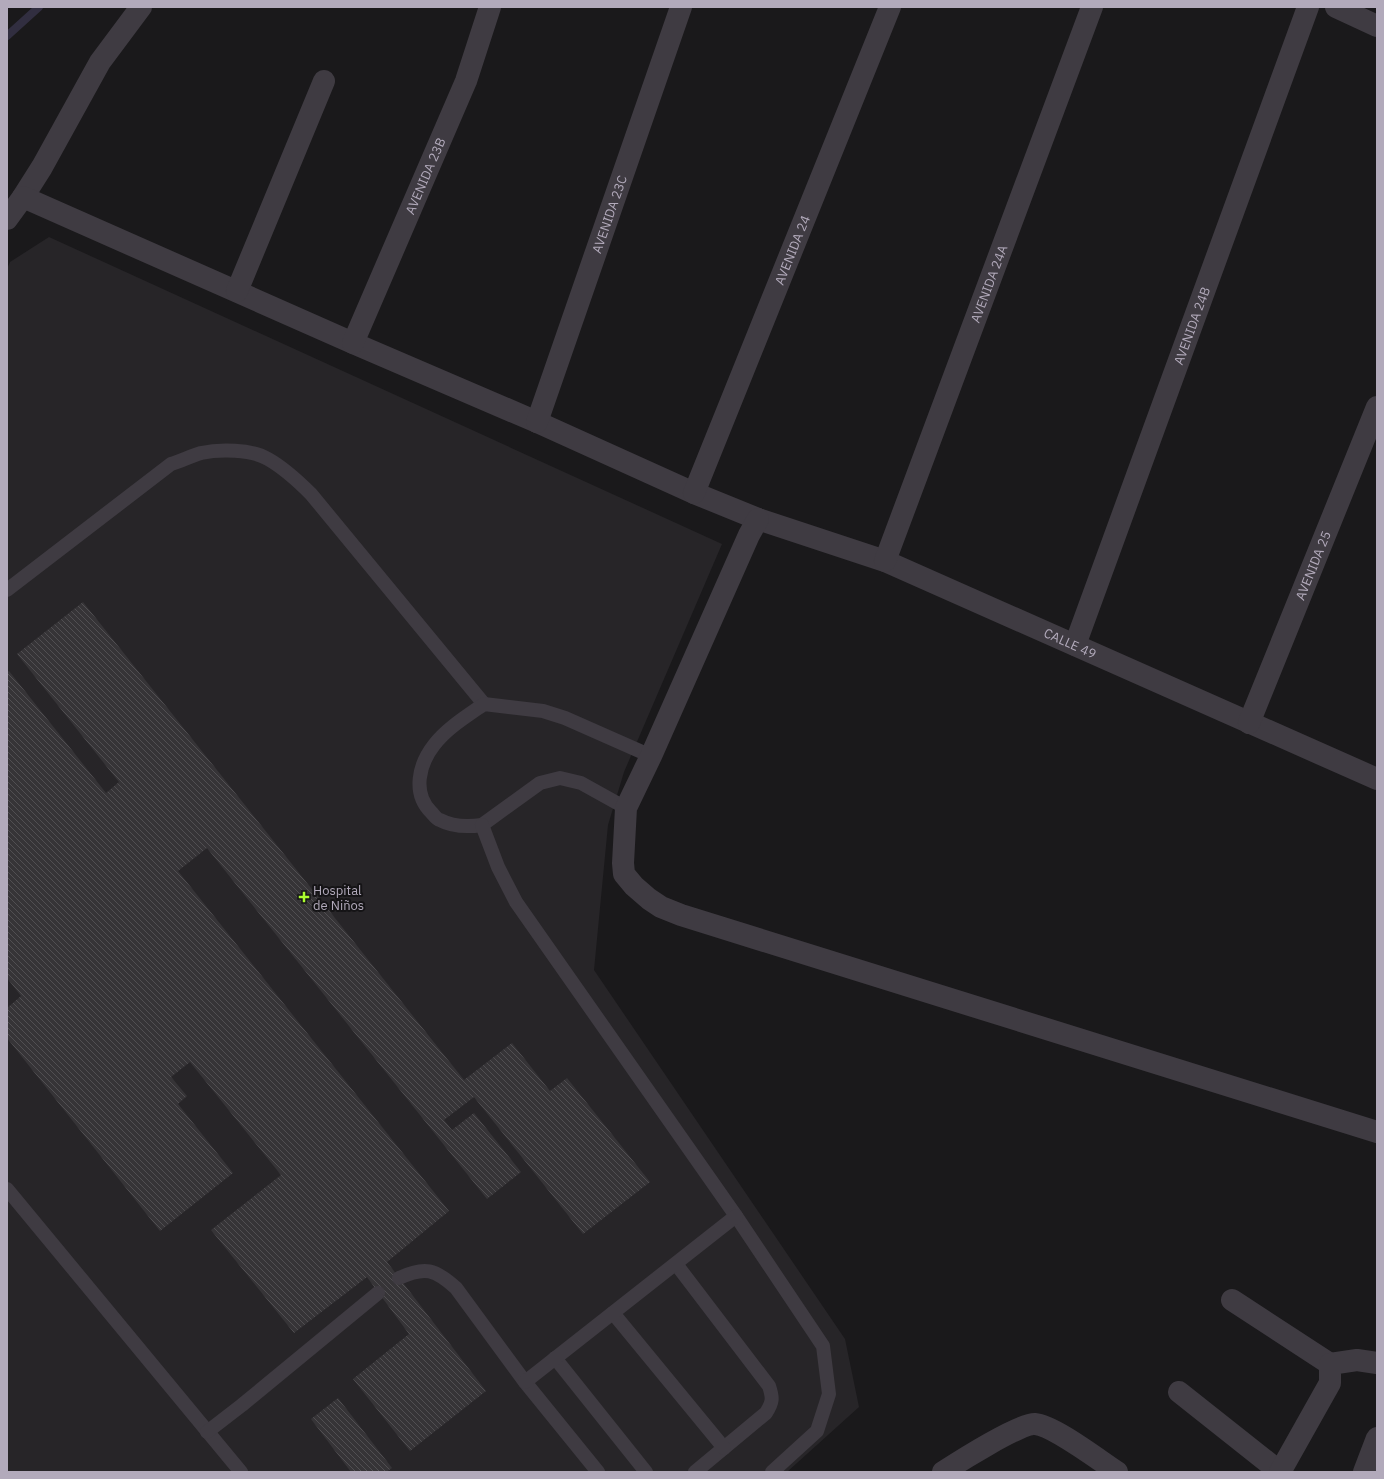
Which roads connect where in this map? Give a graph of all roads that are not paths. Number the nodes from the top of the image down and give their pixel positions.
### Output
1 (140, 7) edge
2 (490, 7) edge
3 (681, 7) edge
4 (890, 7) edge
5 (1092, 7) edge
6 (1308, 7) edge
7 (1336, 7) edge
8 (1377, 26) edge
9 (324, 81) dead end
10 (23, 197) junction
11 (7, 219) edge
12 (237, 291) junction
13 (353, 343) junction
14 (1377, 407) edge
15 (537, 422) junction
16 (694, 493) junction
17 (758, 519) junction
18 (885, 561) junction
19 (7, 590) edge
20 (1075, 645) junction
21 (484, 704) junction
22 (1249, 723) junction
23 (651, 756) junction
24 (1377, 779) edge
25 (626, 808) junction
26 (482, 825) junction
27 (1377, 1132) edge
28 (7, 1189) edge
29 (736, 1216) junction
30 (676, 1264) junction
31 (399, 1278) dead end
32 (378, 1293) dead end
33 (1232, 1300) dead end
34 (613, 1313) junction
35 (555, 1358) junction
36 (1377, 1363) edge
37 (1330, 1364) junction
38 (525, 1382) junction
39 (1179, 1392) dead end
40 (207, 1432) junction
41 (1377, 1438) edge
42 (724, 1448) junction
43 (241, 1472) edge
44 (598, 1472) edge
45 (646, 1472) edge
46 (695, 1472) edge
47 (772, 1472) edge
48 (943, 1472) edge
49 (1117, 1472) edge
50 (1280, 1472) edge
51 (1364, 1472) edge

1 - 10 street
2 - 13 street, AVENIDA 23B
3 - 15 street, AVENIDA 23C
4 - 16 street, AVENIDA 24
5 - 18 street, AVENIDA 24A
6 - 20 street, AVENIDA 24B
7 - 8 street
9 - 12 street
10 - 11 street
10 - 12 street, CALLE 49
12 - 13 street, CALLE 49
13 - 15 street, CALLE 49
14 - 22 street, AVENIDA 25
15 - 16 street, CALLE 49
16 - 17 street, CALLE 49
17 - 18 street, CALLE 49
17 - 23 street
18 - 20 street, CALLE 49
19 - 21 lane
20 - 22 street, CALLE 49
21 - 23 lane
21 - 26 lane
22 - 24 street, CALLE 49
23 - 25 street
25 - 26 lane
25 - 27 street
26 - 29 lane
28 - 40 lane
29 - 30 lane
29 - 47 lane
30 - 34 lane
30 - 42 lane
31 - 38 lane
32 - 40 lane
33 - 37 street
34 - 35 lane
34 - 42 lane
35 - 38 lane
35 - 45 lane
36 - 37 street
37 - 50 street
38 - 44 lane
39 - 50 street
40 - 43 lane
41 - 51 street
42 - 46 lane
48 - 49 street

